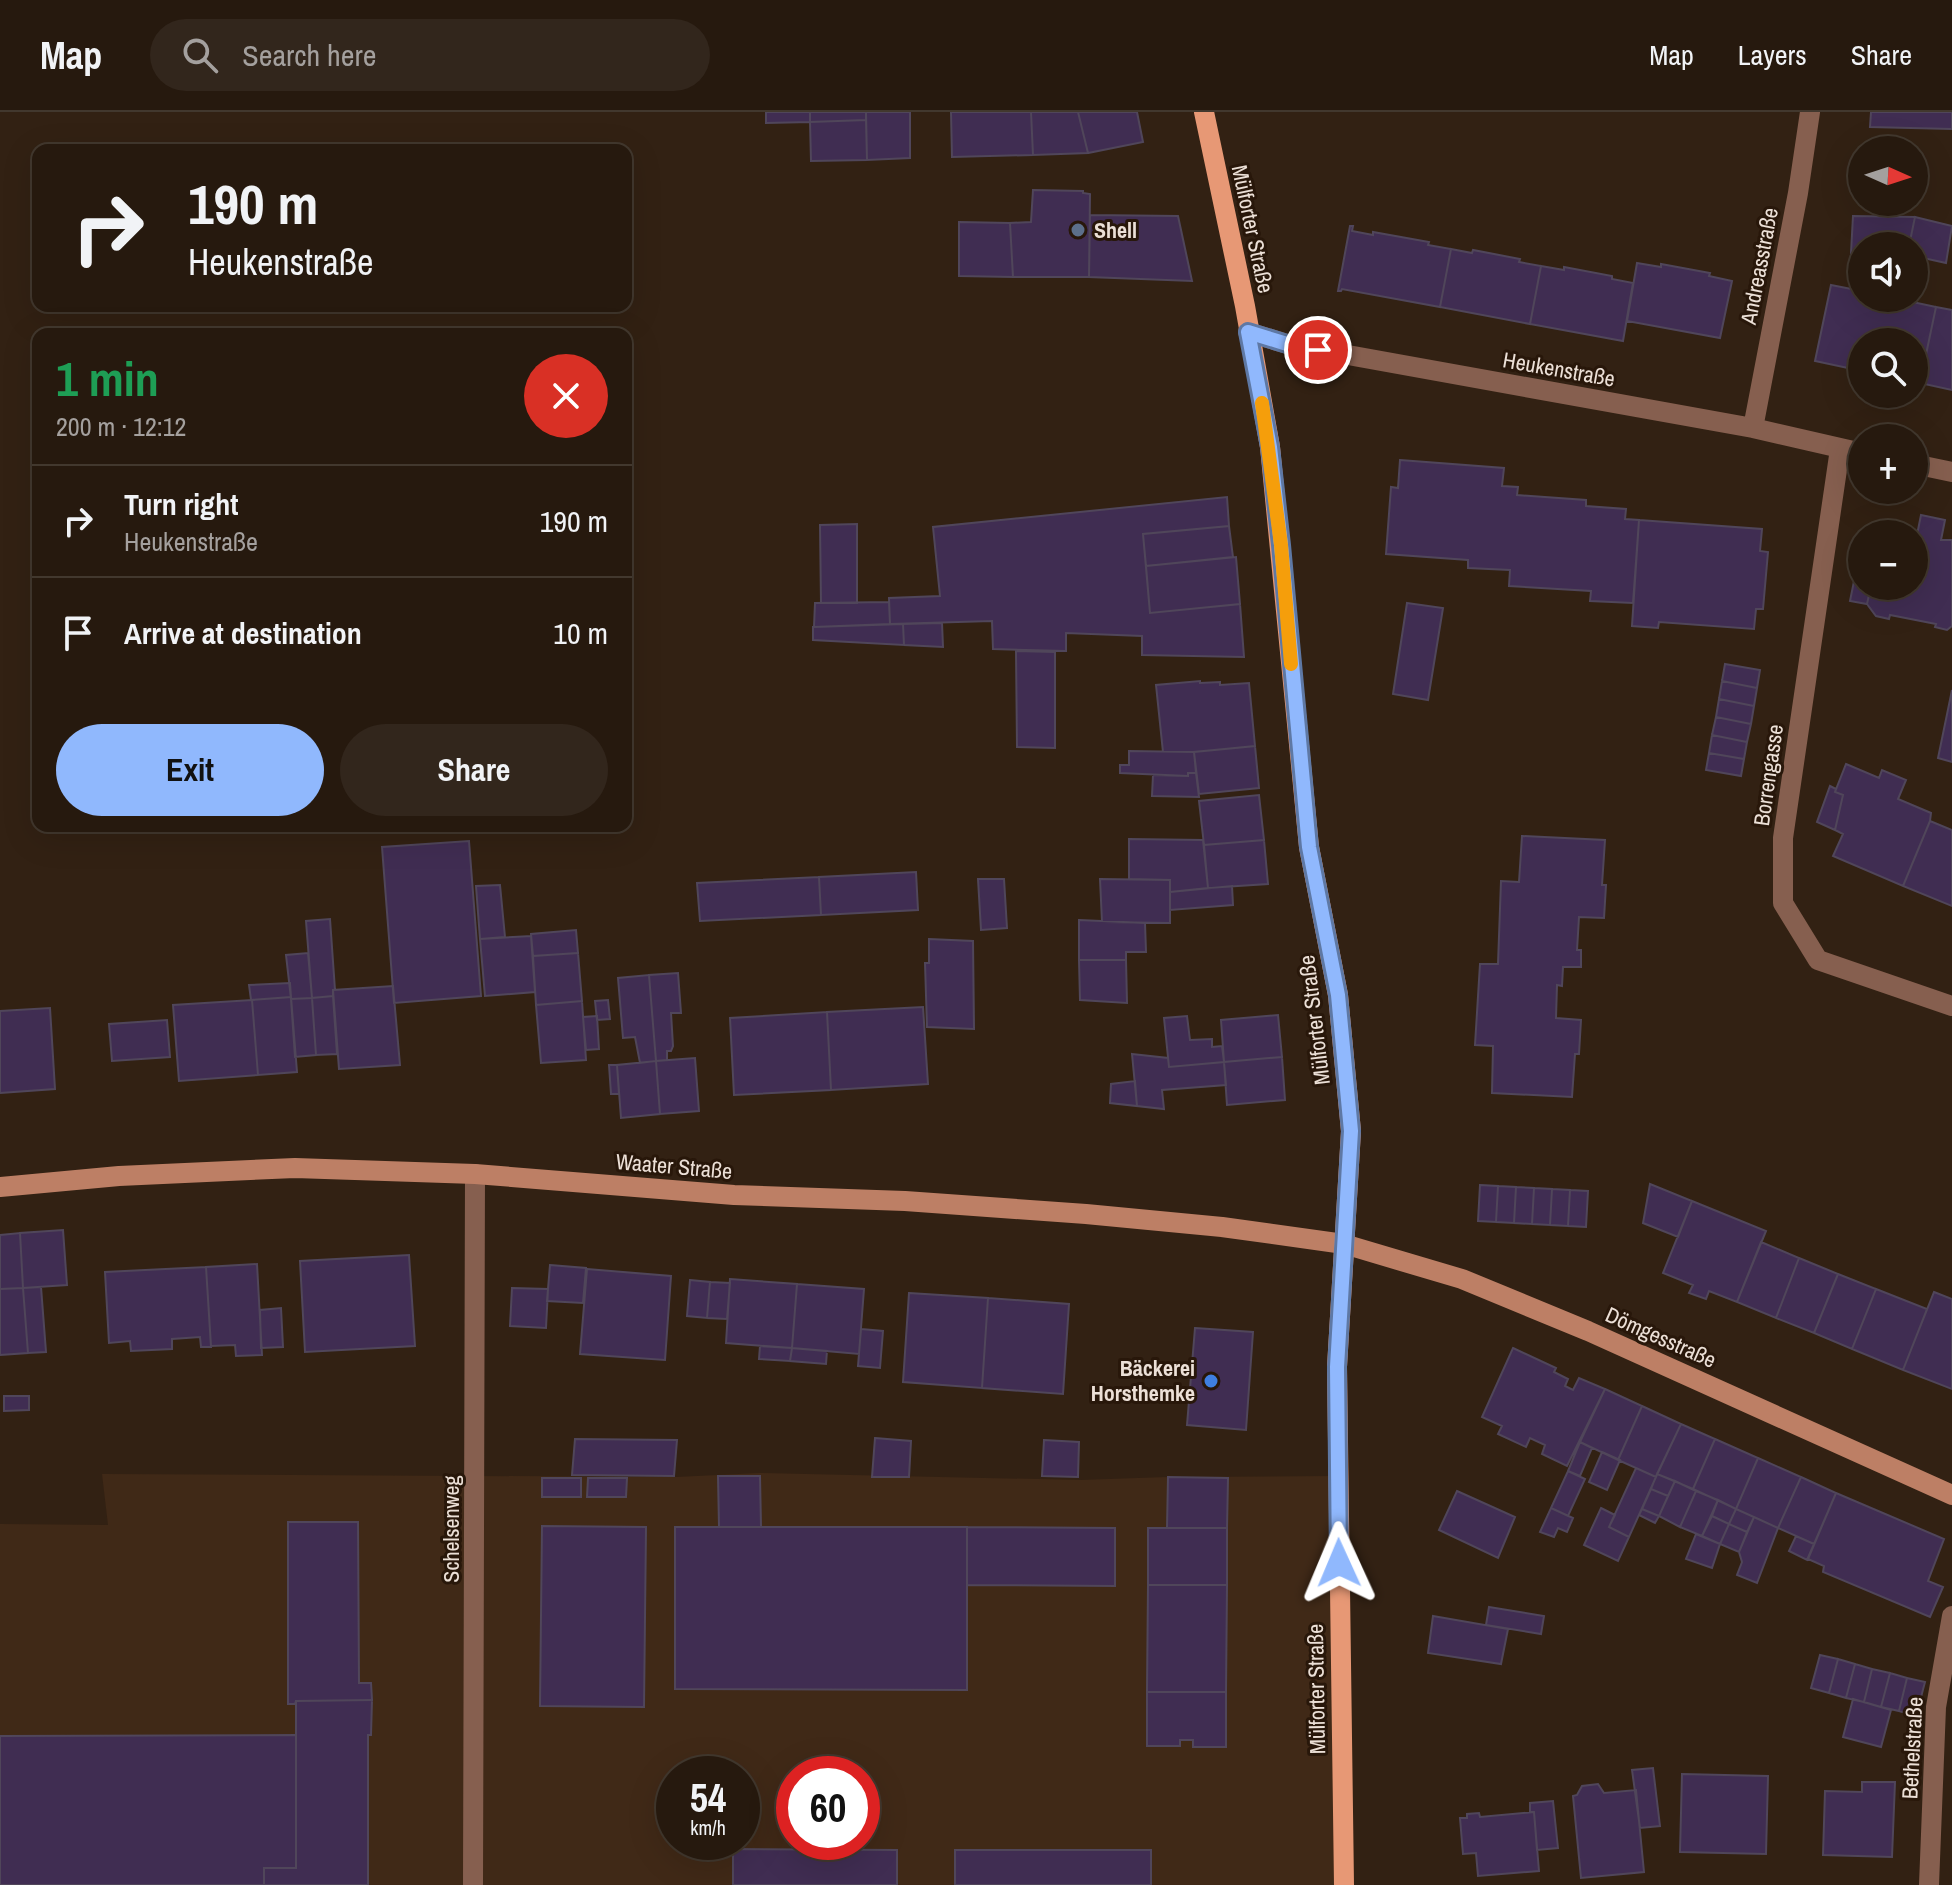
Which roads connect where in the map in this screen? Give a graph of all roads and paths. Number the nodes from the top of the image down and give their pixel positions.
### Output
1 (1204, 112) edge
2 (1810, 112) edge
3 (1248, 332) junction
4 (1753, 428) junction
5 (1840, 449) junction
6 (1848, 450) edge
7 (1928, 467) edge
8 (1952, 472) edge
9 (1952, 1006) edge
10 (475, 1174) junction
11 (0, 1187) edge
12 (1344, 1244) junction
13 (1952, 1495) edge
14 (1952, 1616) edge
15 (473, 1885) edge
16 (1344, 1885) edge
17 (1929, 1885) edge

1 - 3 main road, Mülforter Straße
2 - 4 street, Andreasstraße
3 - 4 street, Heukenstraße
3 - 12 main road, Mülforter Straße
4 - 5 street, Heukenstraße
5 - 6 street, Heukenstraße
5 - 9 street, Borrengasse
7 - 8 street
10 - 11 main road, Waater Straße
10 - 12 main road, Waater Straße
10 - 15 street, Schelsenweg
12 - 13 main road, Dömgesstraße
12 - 16 main road, Mülforter Straße
14 - 17 street, Bethelstraße

